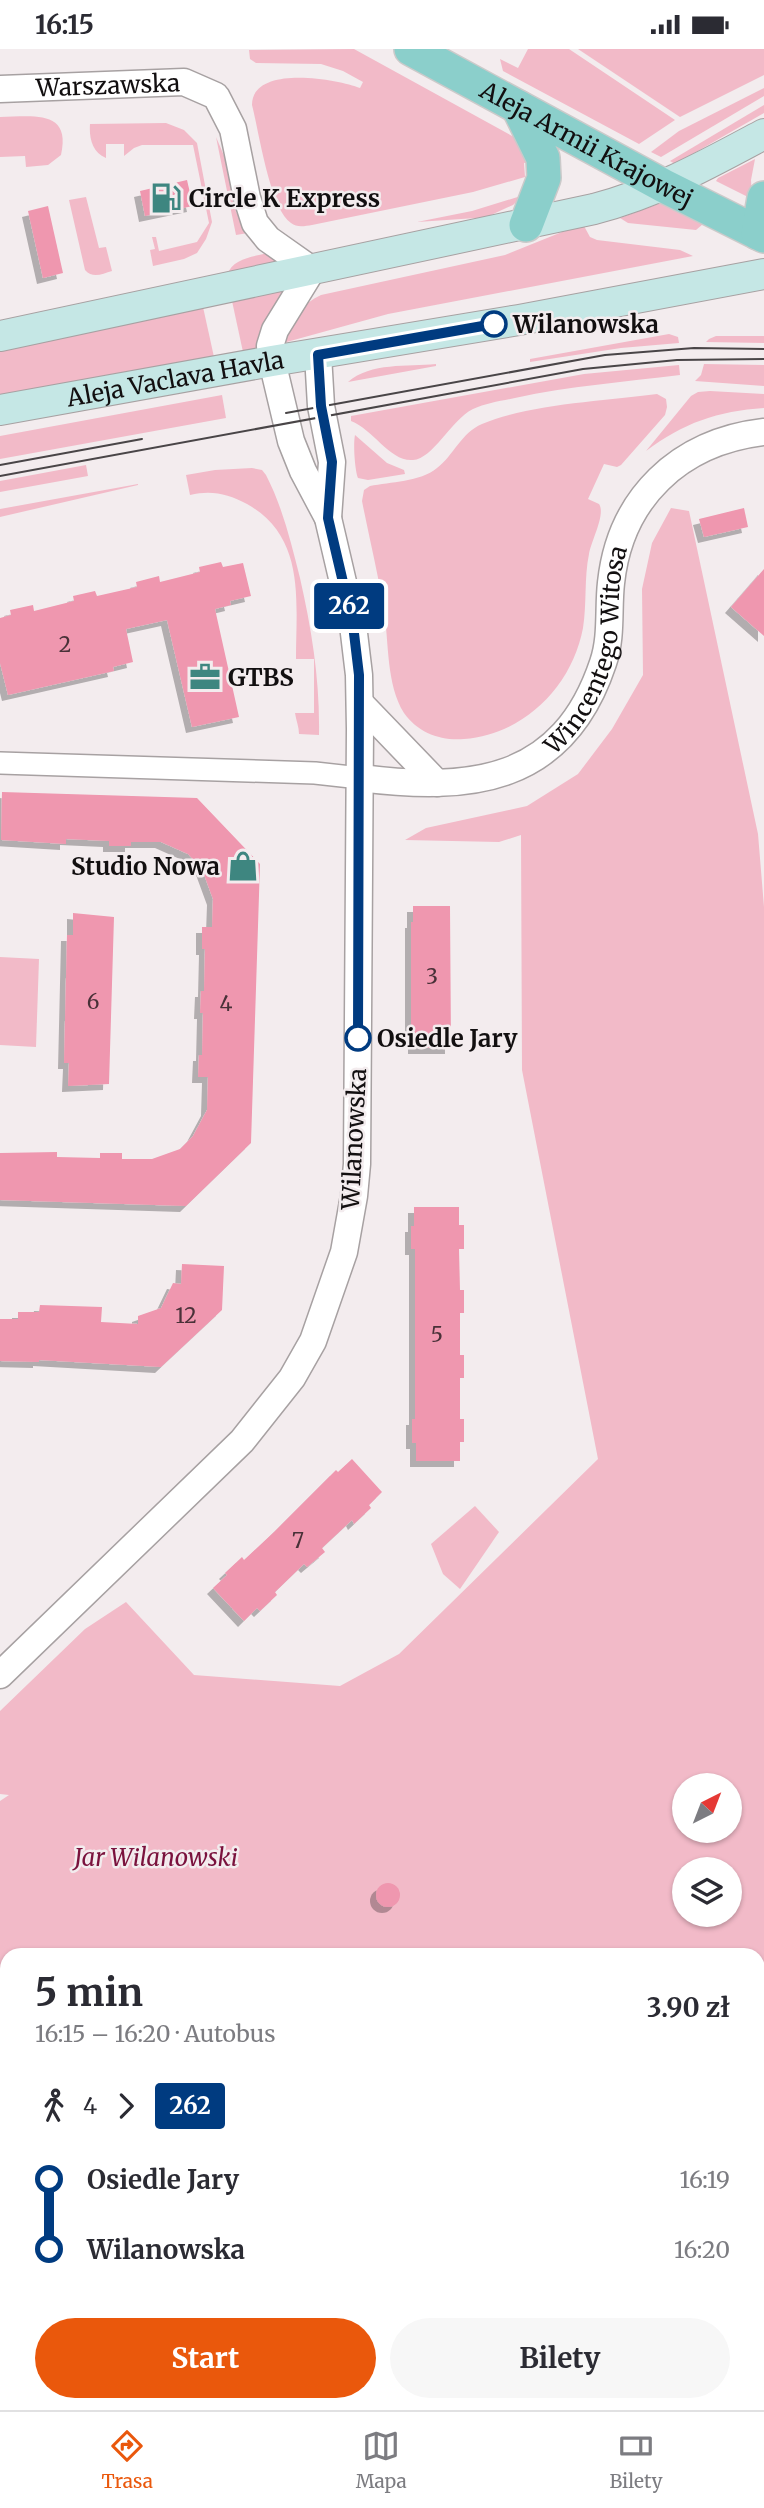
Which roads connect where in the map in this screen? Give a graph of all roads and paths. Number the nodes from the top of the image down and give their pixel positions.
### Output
1 (411, 49) edge
2 (0, 89) edge
3 (518, 107) junction
4 (764, 134) edge
5 (664, 186) junction
6 (764, 198) edge
7 (526, 225) junction
8 (761, 234) edge
9 (312, 270) junction
10 (764, 274) edge
11 (0, 336) edge
12 (318, 355) junction
13 (272, 361) junction
14 (0, 410) edge
15 (764, 432) edge
16 (328, 518) junction
17 (360, 703) junction
18 (0, 763) edge
19 (360, 778) junction
20 (437, 783) junction
21 (0, 1675) edge

1 - 3 main road, Aleja Armii Krajowej
2 - 9 street, Warszawska
3 - 5 main road, Aleja Armii Krajowej
3 - 7 main road
4 - 5 main road
5 - 7 main road
5 - 8 main road, Aleja Armii Krajowej
6 - 8 main road
7 - 9 main road
9 - 11 main road
9 - 13 street, Wilanowska
10 - 12 main road, Aleja Vaclava Havla
12 - 13 main road, Aleja Vaclava Havla
12 - 16 street, Wilanowska
13 - 14 main road, Aleja Vaclava Havla
13 - 16 street, Wilanowska
15 - 20 street, Wincentego Witosa
16 - 17 street, Wilanowska
17 - 19 street, Wilanowska
17 - 20 street
18 - 19 street
19 - 20 street, Wincentego Witosa
19 - 21 street, Wilanowska

